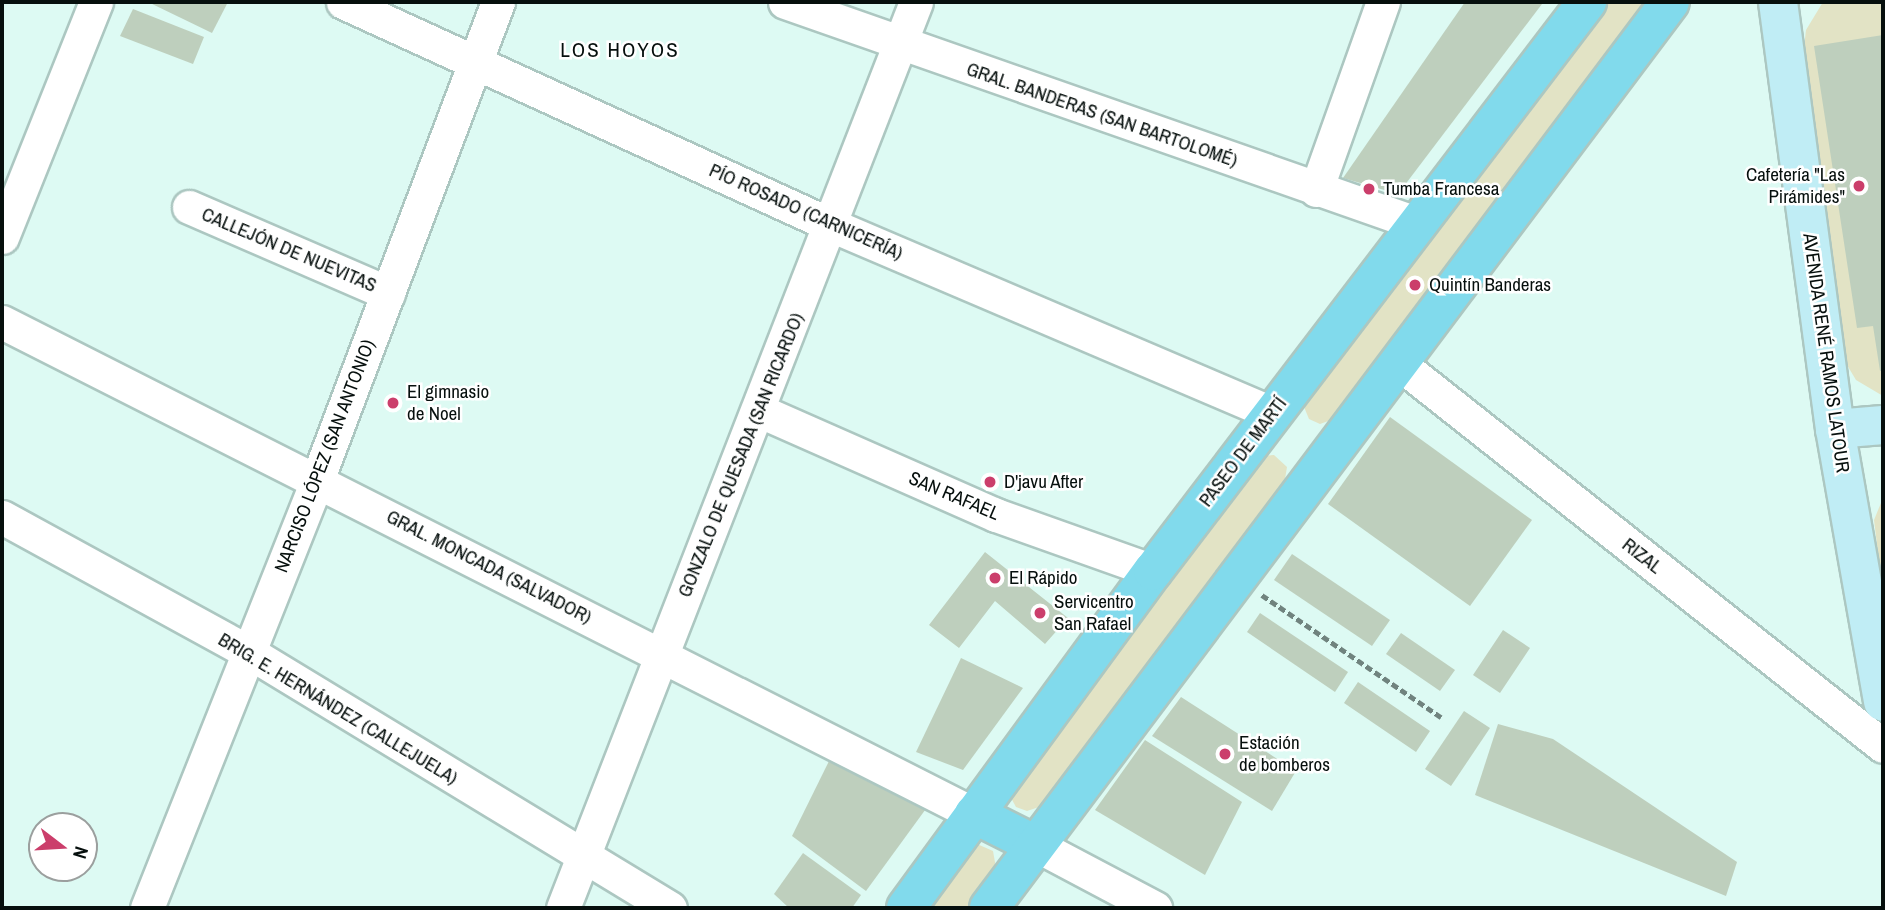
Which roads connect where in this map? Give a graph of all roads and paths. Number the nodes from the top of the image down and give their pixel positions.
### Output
1 (96, 2) edge
2 (344, 2) edge
3 (498, 2) edge
4 (785, 2) edge
5 (916, 2) edge
6 (1383, 2) edge
7 (1587, 2) edge
8 (1670, 2) edge
9 (1778, 2) edge
10 (900, 44) junction
11 (474, 59) junction
12 (1317, 190) junction
13 (189, 207) dead end
14 (1419, 224) junction
15 (831, 225) junction
16 (2, 237) edge
17 (388, 293) junction
18 (2, 322) edge
19 (1401, 365) junction
20 (760, 411) junction
21 (1272, 413) junction
22 (1883, 425) edge
23 (1835, 429) junction
24 (317, 480) junction
25 (2, 517) edge
26 (1153, 571) junction
27 (1239, 579) junction
28 (247, 651) junction
29 (661, 655) junction
30 (1883, 702) edge
31 (1441, 717) dead end
32 (1883, 746) edge
33 (974, 814) junction
34 (1036, 845) junction
35 (583, 859) junction
36 (147, 908) edge
37 (563, 908) edge
38 (670, 908) edge
39 (906, 908) edge
40 (989, 908) edge
41 (1155, 908) edge

1 - 16 street
2 - 11 street, PÍO ROSADO (CARNICERÍA)
3 - 11 street, NARCISO LÓPEZ (SAN ANTONIO)
4 - 10 street, GRAL. BANDERAS (SAN BARTOLOMÉ)
5 - 10 street, GONZALO DE QUESADA (SAN RICARDO)
6 - 12 street
7 - 14 main road, PASEO DE MARTÍ
8 - 19 main road
9 - 23 street, AVENIDA RENÉ RAMOS LATOUR
10 - 12 street, GRAL. BANDERAS (SAN BARTOLOMÉ)
10 - 15 street, GONZALO DE QUESADA (SAN RICARDO)
11 - 15 street, PÍO ROSADO (CARNICERÍA)
11 - 17 street, NARCISO LÓPEZ (SAN ANTONIO)
12 - 14 street, GRAL. BANDERAS (SAN BARTOLOMÉ)
13 - 17 street, CALLEJÓN DE NUEVITAS
14 - 21 main road, PASEO DE MARTÍ
15 - 20 street, GONZALO DE QUESADA (SAN RICARDO)
15 - 21 street, PÍO ROSADO (CARNICERÍA)
17 - 24 street, NARCISO LÓPEZ (SAN ANTONIO)
18 - 24 street, GRAL. MONCADA (SALVADOR)
19 - 27 main road
19 - 32 street, RIZAL
20 - 26 street, SAN RAFAEL
20 - 29 street, GONZALO DE QUESADA (SAN RICARDO)
21 - 26 main road, PASEO DE MARTÍ
22 - 23 street
23 - 30 street, AVENIDA RENÉ RAMOS LATOUR
24 - 28 street, NARCISO LÓPEZ (SAN ANTONIO)
24 - 29 street, GRAL. MONCADA (SALVADOR)
25 - 28 street, BRIG. E. HERNÁNDEZ (CALLEJUELA)
26 - 33 main road, PASEO DE MARTÍ
27 - 31 path
27 - 34 main road
28 - 35 street, BRIG. E. HERNÁNDEZ (CALLEJUELA)
28 - 36 street, NARCISO LÓPEZ (SAN ANTONIO)
29 - 33 street, GRAL. MONCADA (SALVADOR)
29 - 35 street, GONZALO DE QUESADA (SAN RICARDO)
33 - 34 main road
33 - 39 main road, PASEO DE MARTÍ
34 - 40 main road
34 - 41 street
35 - 37 street, GONZALO DE QUESADA (SAN RICARDO)
35 - 38 street, BRIG. E. HERNÁNDEZ (CALLEJUELA)

